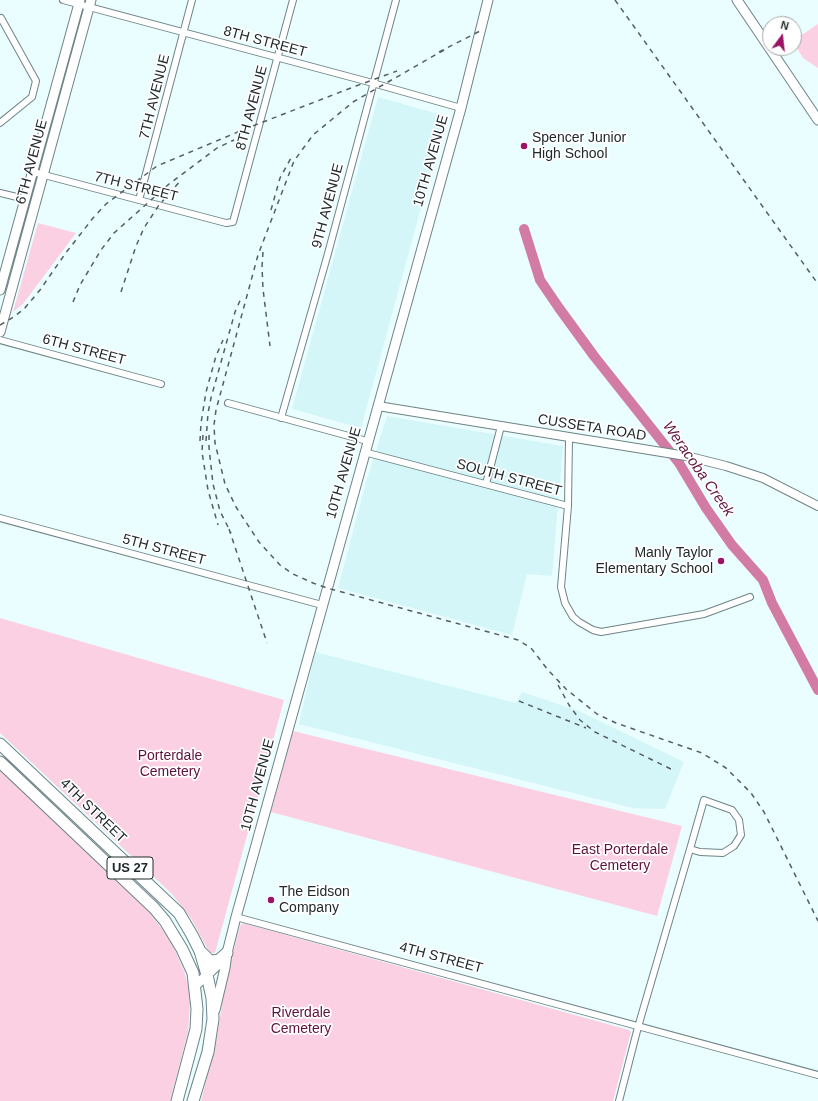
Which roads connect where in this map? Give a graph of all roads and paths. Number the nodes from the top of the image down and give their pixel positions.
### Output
1 (63, 0) edge
2 (192, 0) edge
3 (293, 0) edge
4 (396, 0) edge
5 (488, 0) edge
6 (738, 1) edge
7 (79, 2) edge
8 (90, 4) edge
9 (0, 18) edge
10 (184, 32) junction
11 (278, 58) junction
12 (373, 83) junction
13 (461, 108) junction
14 (818, 120) edge
15 (0, 123) edge
16 (33, 172) junction
17 (44, 174) junction
18 (0, 193) edge
19 (25, 199) junction
20 (139, 200) junction
21 (233, 222) joint
22 (0, 290) edge
23 (0, 332) edge
24 (0, 340) edge
25 (161, 384) dead end
26 (228, 403) dead end
27 (378, 406) junction
28 (281, 418) junction
29 (501, 426) junction
30 (569, 438) junction
31 (368, 441) junction
32 (364, 452) junction
33 (486, 484) junction
34 (568, 506) junction
35 (818, 506) edge
36 (0, 518) edge
37 (750, 597) dead end
38 (322, 605) junction
39 (0, 744) edge
40 (0, 762) edge
41 (690, 849) junction
42 (236, 917) junction
43 (200, 951) junction
44 (226, 953) junction
45 (207, 975) junction
46 (195, 986) junction
47 (213, 1019) junction
48 (638, 1027) junction
49 (185, 1072) junction
50 (818, 1076) edge
51 (177, 1101) edge
52 (184, 1101) edge
53 (193, 1101) edge
54 (619, 1101) edge

1 - 7 street, 8TH STREET
2 - 10 street, 7TH AVENUE
3 - 11 street, 8TH AVENUE
4 - 12 street, 9TH AVENUE
5 - 13 main road, 10TH AVENUE
6 - 14 main road
7 - 8 street, 8TH STREET
7 - 16 main road, 6TH AVENUE
8 - 10 street, 8TH STREET
8 - 17 main road, 6TH AVENUE
9 - 15 street
10 - 11 street, 8TH STREET
10 - 20 street, 7TH AVENUE
11 - 12 street, 8TH STREET
11 - 21 street, 8TH AVENUE
12 - 13 street, 8TH STREET
12 - 28 street, 9TH AVENUE
13 - 27 main road, 10TH AVENUE
16 - 17 street, 7TH STREET
16 - 19 main road, 6TH AVENUE
17 - 20 street, 7TH STREET
17 - 23 main road, 6TH AVENUE
18 - 19 street
19 - 22 main road, 6TH AVENUE
20 - 21 street, 7TH STREET
24 - 25 street, 6TH STREET
26 - 28 street
27 - 29 street, CUSSETA ROAD
27 - 31 main road, 10TH AVENUE
28 - 31 street
29 - 30 street, CUSSETA ROAD
29 - 33 street
30 - 34 street
30 - 35 street, CUSSETA ROAD
31 - 32 main road, 10TH AVENUE
32 - 33 street, SOUTH STREET
32 - 38 main road, 10TH AVENUE
33 - 34 street, SOUTH STREET
34 - 37 street, SOUTH STREET
36 - 38 street, 5TH STREET
38 - 42 main road, 10TH AVENUE
39 - 43 highway, 4TH STREET / US 27
40 - 46 highway, 4TH STREET / US 27
41 - 41 street
41 - 48 street
42 - 44 main road, 10TH AVENUE
42 - 48 street, 4TH STREET
43 - 44 highway
43 - 45 highway, 4TH STREET / US 27
44 - 45 main road, 10TH AVENUE
44 - 47 main road, 10TH AVENUE
45 - 46 main road, 10TH AVENUE
45 - 47 highway, 4TH STREET / US 27
46 - 49 highway, 4TH STREET / US 27
47 - 53 highway, 4TH STREET / US 27
48 - 50 street, 4TH STREET
48 - 54 street
49 - 51 highway, 4TH STREET / US 27
49 - 52 highway

